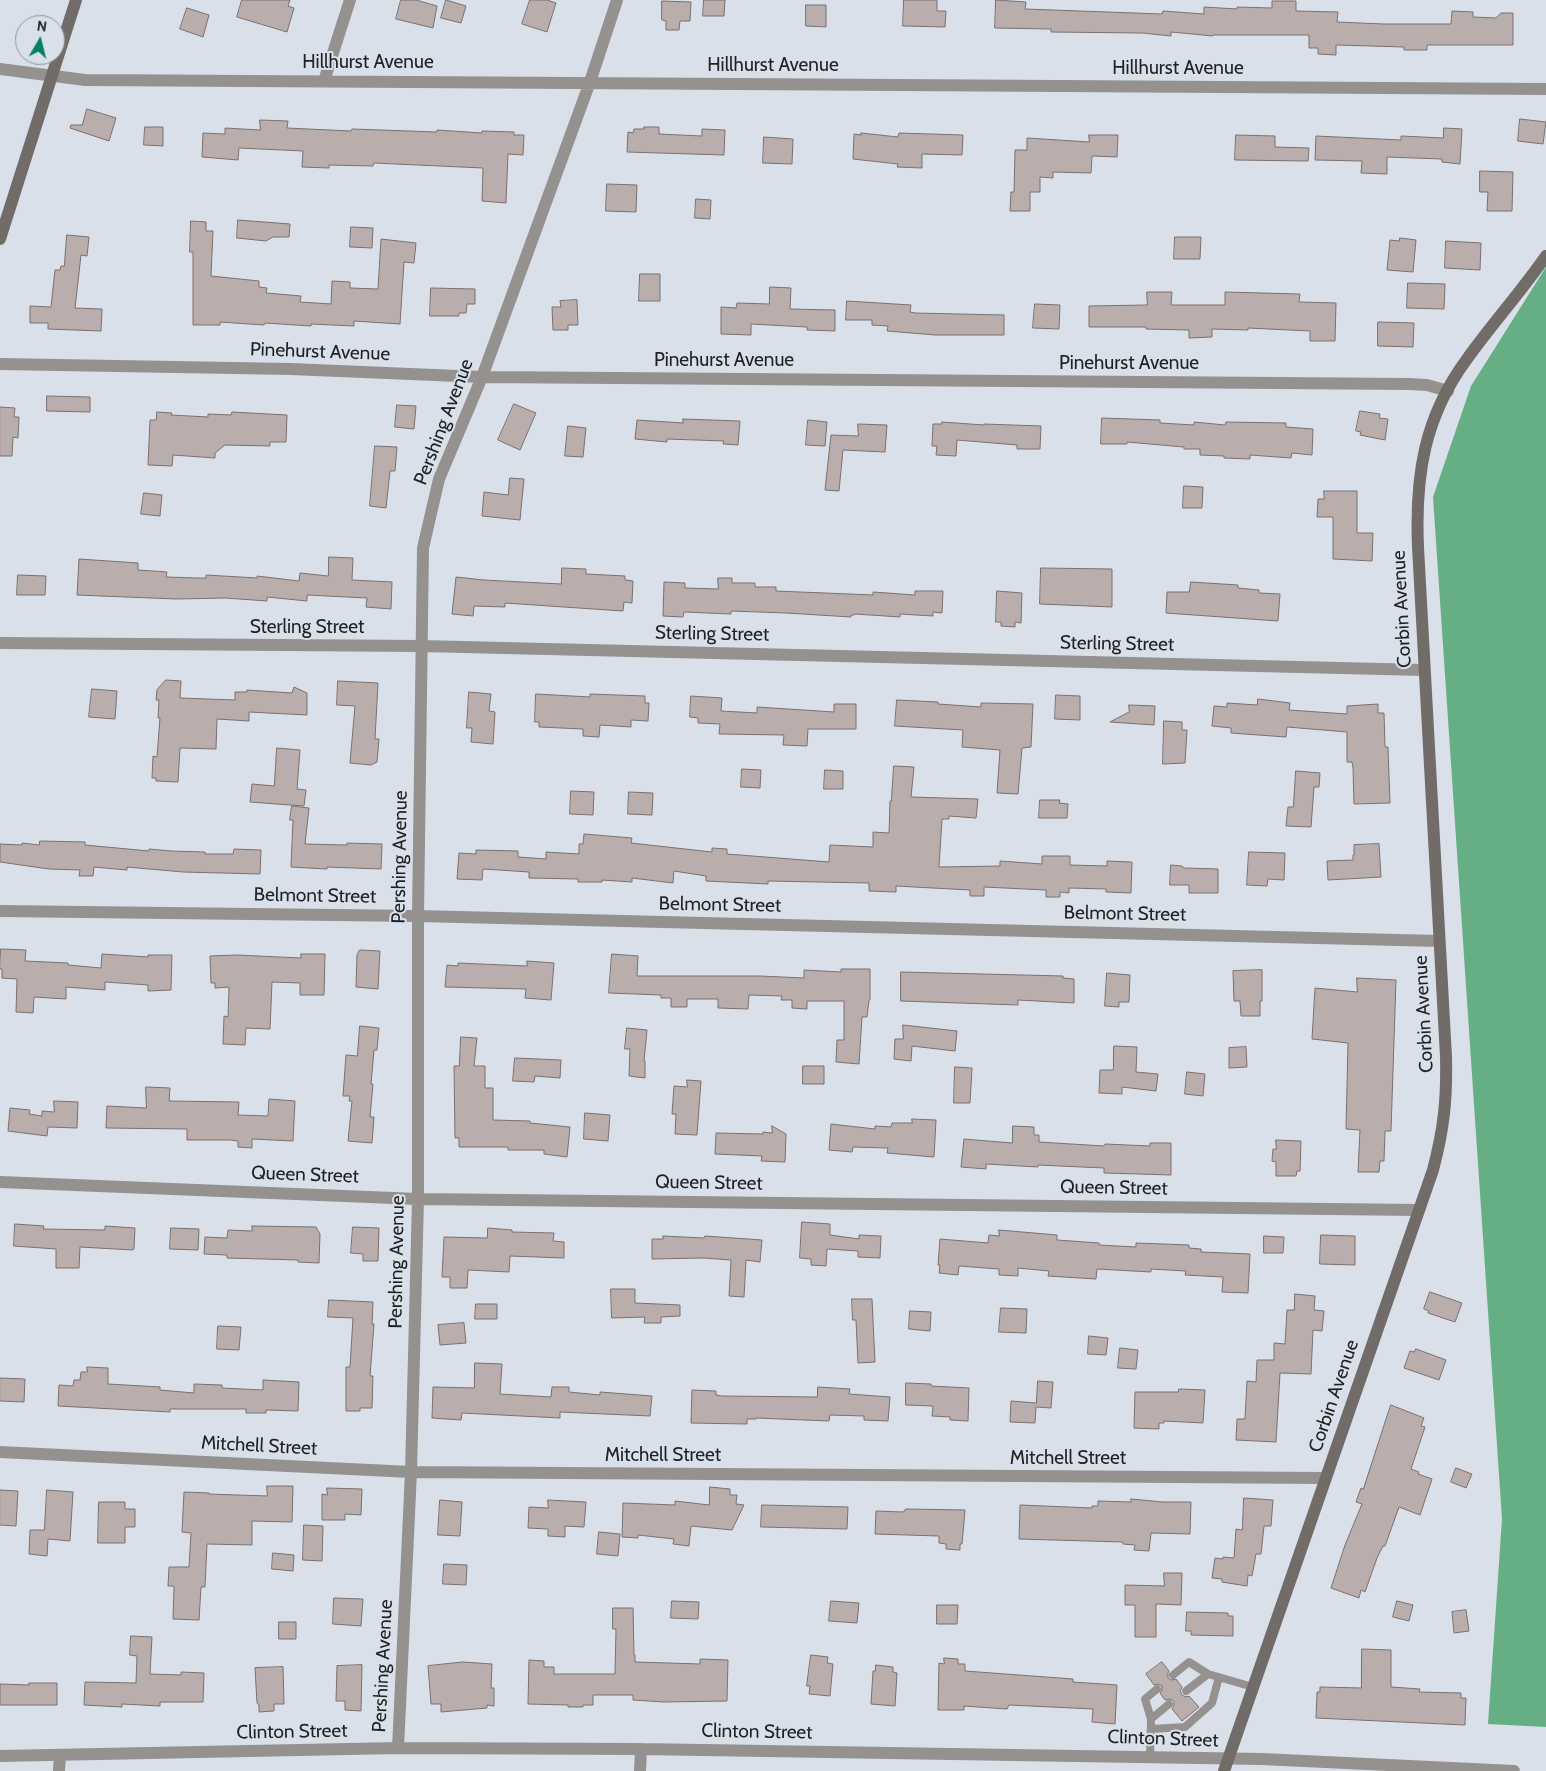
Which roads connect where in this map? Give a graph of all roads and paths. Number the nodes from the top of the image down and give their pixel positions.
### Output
1 (76, 0) edge
2 (350, 0) edge
3 (617, 0) edge
4 (0, 69) edge
5 (52, 76) junction
6 (324, 81) junction
7 (590, 82) junction
8 (1546, 89) edge
9 (0, 239) edge
10 (1546, 256) edge
11 (0, 364) edge
12 (482, 377) junction
13 (1448, 391) junction
14 (0, 643) edge
15 (421, 646) junction
16 (1424, 670) junction
17 (0, 911) edge
18 (418, 916) junction
19 (1440, 941) junction
20 (0, 1182) edge
21 (418, 1198) junction
22 (1419, 1210) junction
23 (0, 1452) edge
24 (411, 1472) junction
25 (1325, 1478) junction
26 (1208, 1674) junction
27 (1173, 1675) dead end
28 (1219, 1677) junction
29 (1253, 1687) junction
30 (1157, 1689) dead end
31 (1186, 1691) dead end
32 (1169, 1704) dead end
33 (1152, 1719) junction
34 (1151, 1729) junction
35 (398, 1748) junction
36 (641, 1749) junction
37 (0, 1756) edge
38 (60, 1756) junction
39 (1150, 1757) junction
40 (1226, 1765) edge
41 (59, 1771) edge
42 (640, 1771) edge
43 (1514, 1771) edge

1 - 5 main road
2 - 6 street
3 - 7 street, Pershing Avenue
4 - 5 street, Hillhurst Avenue
5 - 6 street, Hillhurst Avenue
5 - 9 main road
6 - 7 street, Hillhurst Avenue
7 - 8 street, Hillhurst Avenue
7 - 12 street, Pershing Avenue
10 - 13 main road, Corbin Avenue
11 - 12 street, Pinehurst Avenue
12 - 13 street, Pinehurst Avenue
12 - 15 street, Pershing Avenue
13 - 16 main road, Corbin Avenue
14 - 15 street, Sterling Street
15 - 16 street, Sterling Street
15 - 18 street, Pershing Avenue
16 - 19 main road, Corbin Avenue
17 - 18 street, Belmont Street
18 - 19 street, Belmont Street
18 - 21 street, Pershing Avenue
19 - 22 main road, Corbin Avenue
20 - 21 street, Queen Street
21 - 22 street, Queen Street
21 - 24 street, Pershing Avenue
22 - 25 main road, Corbin Avenue
23 - 24 street, Mitchell Street
24 - 25 street, Mitchell Street
24 - 35 street, Pershing Avenue
25 - 29 main road, Corbin Avenue
26 - 27 lane
26 - 28 lane
26 - 31 lane
28 - 29 lane
28 - 34 lane
29 - 40 main road, Corbin Avenue
30 - 33 lane
32 - 33 lane
33 - 34 lane
34 - 39 lane
35 - 36 street, Clinton Street
35 - 38 street, Clinton Street
36 - 39 street, Clinton Street
36 - 42 street
37 - 38 street, Clinton Street
38 - 41 street
39 - 40 street, Clinton Street
40 - 43 street, Clinton Street

